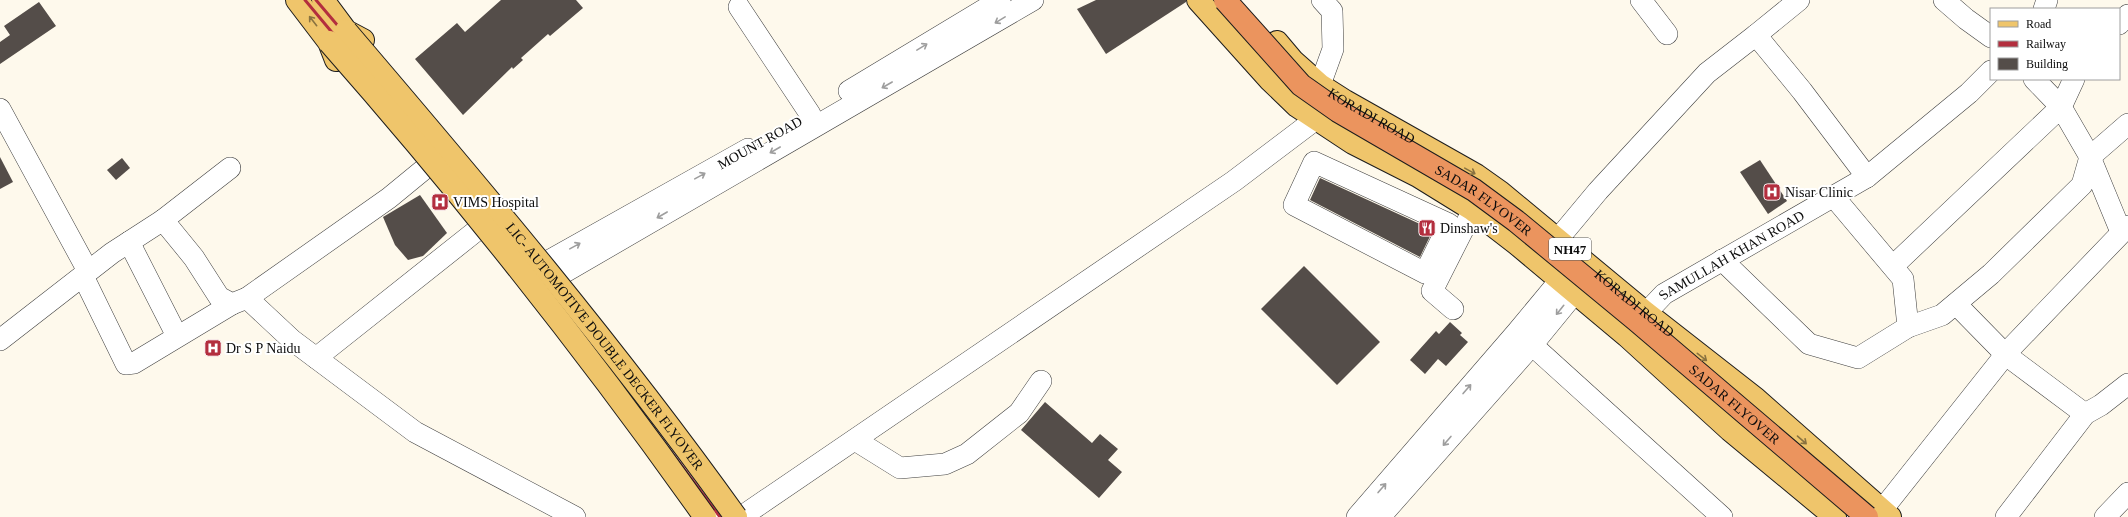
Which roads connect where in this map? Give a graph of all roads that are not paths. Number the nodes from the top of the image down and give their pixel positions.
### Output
1 (297, 0) edge
2 (323, 0) edge
3 (1000, 0) edge
4 (1033, 0) edge
5 (1198, 0) edge
6 (1213, 0) edge
7 (1225, 0) edge
8 (1238, 0) edge
9 (1322, 0) edge
10 (1641, 0) edge
11 (1799, 0) edge
12 (1944, 0) edge
13 (739, 7) dead end
14 (2128, 15) edge
15 (2120, 23) edge
16 (1667, 34) dead end
17 (1756, 35) junction
18 (338, 36) junction
19 (1990, 36) edge
20 (1990, 72) edge
21 (2035, 80) edge
22 (2074, 80) edge
23 (1320, 84) junction
24 (2061, 107) junction
25 (0, 109) edge
26 (810, 114) junction
27 (1316, 119) junction
28 (2128, 124) edge
29 (2090, 157) junction
30 (428, 166) junction
31 (230, 168) dead end
32 (1418, 176) junction
33 (1867, 177) junction
34 (1834, 197) junction
35 (1406, 204) junction
36 (1474, 210) junction
37 (163, 220) junction
38 (2124, 229) edge
39 (476, 231) junction
40 (1558, 239) junction
41 (129, 242) junction
42 (1722, 260) junction
43 (1586, 263) junction
44 (1893, 266) junction
45 (552, 269) junction
46 (85, 274) junction
47 (522, 286) junction
48 (1566, 287) junction
49 (240, 301) junction
50 (1956, 304) junction
51 (1453, 309) dead end
52 (1646, 313) junction
53 (1908, 328) junction
54 (177, 336) junction
55 (1524, 338) junction
56 (0, 340) edge
57 (2006, 355) junction
58 (316, 358) junction
59 (1041, 380) dead end
60 (2128, 384) edge
61 (2085, 414) junction
62 (855, 440) junction
63 (2128, 493) edge
64 (1880, 515) edge
65 (574, 517) edge
66 (698, 517) edge
67 (705, 517) edge
68 (736, 517) edge
69 (741, 517) edge
70 (1356, 517) edge
71 (1380, 517) edge
72 (1722, 517) edge
73 (1835, 517) edge
74 (1853, 517) edge
75 (2006, 517) edge
76 (2105, 517) edge

18 -> 1 main road
2 - 18 main road
26 -> 3 street, MOUNT ROAD
4 -> 45 street
5 - 27 main road, NH47
6 - 74 highway, SADAR FLYOVER
7 - 64 highway, SADAR FLYOVER, bridge
8 - 23 main road, KORADI ROAD / NH47
9 - 23 street
10 - 16 street
11 - 17 street
12 - 19 street
13 - 26 street
14 - 15 street
17 - 33 street
17 - 40 street
18 - 30 main road
18 - 45 main road
18 - 67 main road, LIC- AUTOMOTIVE DOUBLE DECKER FLYOVER, bridge
18 - 68 main road, LIC- AUTOMOTIVE DOUBLE DECKER FLYOVER, bridge
20 - 33 street, SAMULLAH KHAN ROAD
21 - 24 street
22 - 24 street
23 -> 40 main road, KORADI ROAD / NH47
24 - 29 street
24 - 44 street
25 - 46 street
45 -> 26 street, MOUNT ROAD
27 - 32 main road, NH47
27 - 62 street
28 - 29 street
29 - 38 street
29 - 50 street
30 - 39 main road
30 - 49 street
31 - 37 street
32 - 35 street
32 - 36 main road, NH47
33 - 34 street, SAMULLAH KHAN ROAD
34 - 42 street, SAMULLAH KHAN ROAD
34 - 44 street
35 - 35 street
36 - 48 main road, NH47
36 - 51 street
37 - 41 street
37 - 49 street
38 - 57 street
39 - 47 main road
39 - 58 street
40 - 43 main road, KORADI ROAD / NH47
41 - 46 street
41 - 54 street
42 - 52 street, SAMULLAH KHAN ROAD
42 - 53 street
43 - 48 street
43 - 52 main road, KORADI ROAD / NH47
44 - 53 street
45 - 47 street
45 - 69 main road
46 - 54 street
46 - 56 street
47 - 66 main road
48 - 55 street
48 - 73 main road, NH47
49 - 54 street
49 - 58 street
50 - 53 street
50 - 57 street
52 -> 64 main road, KORADI ROAD / NH47
70 -> 55 street
55 -> 71 street
55 - 72 street
57 - 61 street
57 - 64 street
58 - 65 street
59 - 62 street
60 - 61 street
61 - 75 street
62 - 69 street
63 - 76 street

